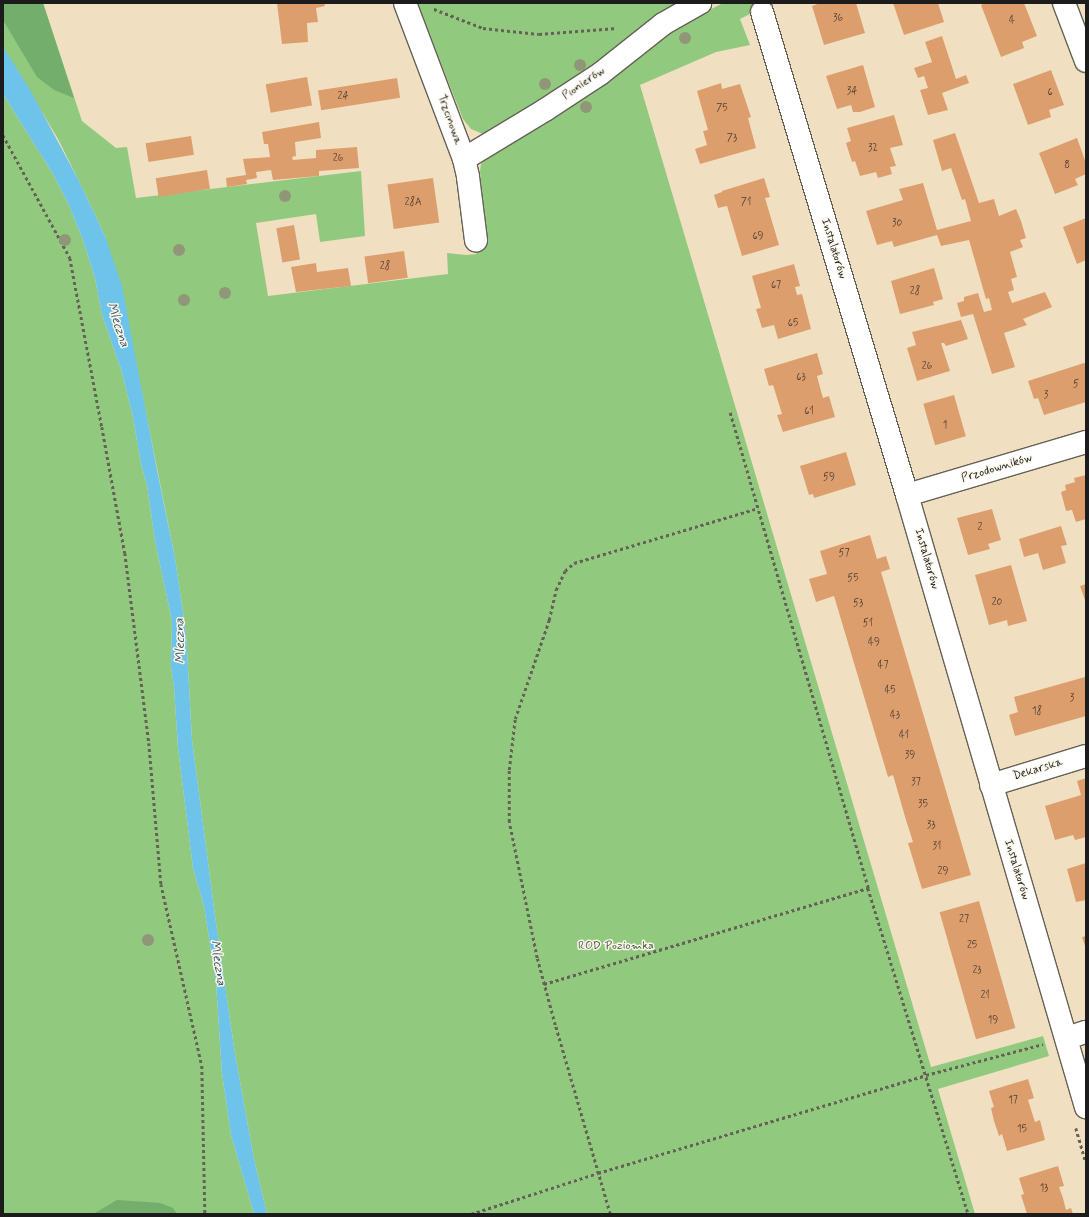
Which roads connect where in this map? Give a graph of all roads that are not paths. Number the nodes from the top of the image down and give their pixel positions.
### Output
1 (405, 3) edge
2 (700, 3) edge
3 (1064, 3) edge
4 (762, 12) dead end
5 (1086, 61) edge
6 (464, 159) junction
7 (476, 240) dead end
8 (1086, 442) edge
9 (907, 495) junction
10 (1086, 756) edge
11 (991, 785) junction
12 (1076, 1035) edge
13 (1086, 1107) edge

1 - 6 street, Trzcinowa
2 - 6 street, Pionierów
3 - 5 street
4 - 9 street, Instalatorów
6 - 7 street, Trzcinowa
8 - 9 street, Przodowników
9 - 11 street, Instalatorów
10 - 11 street, Dekarska
11 - 12 street, Instalatorów
12 - 13 street, Instalatorów

